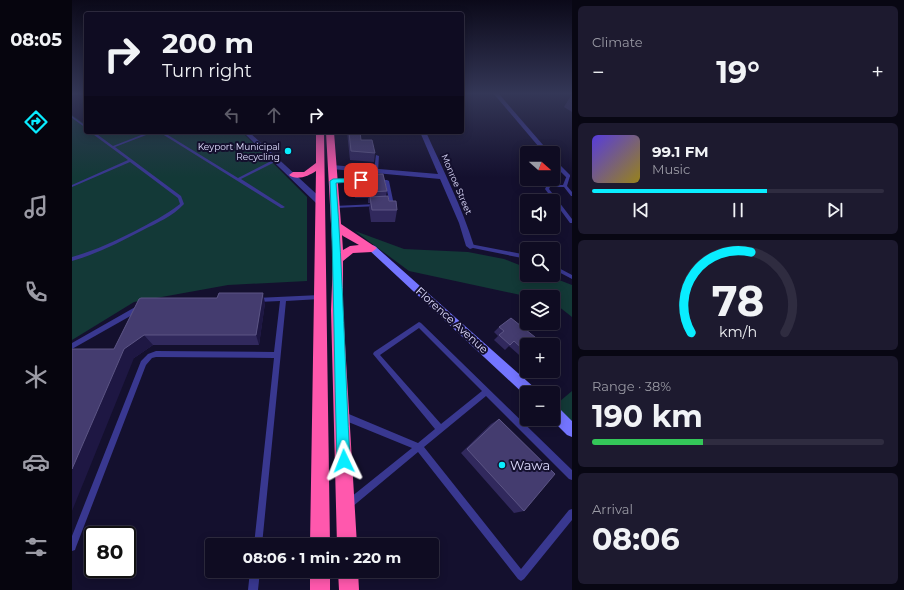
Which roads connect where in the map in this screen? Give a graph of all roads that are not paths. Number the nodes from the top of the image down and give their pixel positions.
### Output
1 (520, 122) edge
2 (95, 134) edge
3 (147, 134) edge
4 (164, 134) edge
5 (248, 134) edge
6 (320, 134) edge
7 (330, 134) edge
8 (424, 134) edge
9 (541, 146) edge
10 (113, 147) junction
11 (377, 156) dead end
12 (131, 160) junction
13 (276, 160) junction
14 (326, 166) junction
15 (560, 167) edge
16 (376, 171) junction
17 (389, 172) junction
18 (293, 175) junction
19 (568, 176) joint
20 (442, 177) junction
21 (238, 179) junction
22 (367, 180) edge
23 (374, 180) edge
24 (333, 181) junction
25 (387, 181) junction
26 (72, 186) edge
27 (565, 186) junction
28 (572, 195) edge
29 (320, 202) junction
30 (283, 207) dead end
31 (334, 207) junction
32 (572, 222) edge
33 (336, 225) junction
34 (470, 246) joint
35 (372, 248) junction
36 (520, 256) edge
37 (72, 259) edge
38 (338, 260) junction
39 (560, 271) edge
40 (572, 277) edge
41 (320, 297) junction
42 (283, 299) junction
43 (251, 300) edge
44 (143, 306) edge
45 (72, 346) edge
46 (277, 355) junction
47 (524, 386) edge
48 (486, 392) junction
49 (342, 416) junction
50 (560, 419) edge
51 (440, 429) junction
52 (572, 430) edge
53 (419, 447) junction
54 (572, 476) edge
55 (346, 507) junction
56 (572, 513) edge
57 (259, 538) edge
58 (320, 538) edge
59 (347, 538) edge
60 (72, 547) edge
61 (254, 578) edge
62 (320, 578) edge
63 (348, 578) edge
64 (253, 590) edge
65 (320, 590) edge
66 (349, 590) edge

1 - 9 street
2 - 10 lane
3 - 10 lane
4 - 21 lane
5 - 13 street
6 - 14 highway
7 - 14 highway
8 - 20 street, Monroe Street
10 - 12 lane
11 - 16 lane
12 - 26 lane
12 - 37 lane
13 - 18 street
13 - 21 lane
14 - 16 street
14 - 18 highway
14 - 24 highway
14 - 29 highway
15 - 19 street
16 - 17 street
17 - 20 street
17 - 25 lane
18 - 29 street
19 - 27 lane
20 - 34 street, Monroe Street
21 - 30 lane
22 - 24 lane
23 - 25 lane
24 - 31 highway
25 - 31 lane
27 - 28 lane
27 - 32 lane
29 - 41 highway
31 - 33 highway
33 - 35 highway
33 - 38 highway
34 - 36 lane
35 - 38 highway
35 - 47 street, Florence Avenue
38 - 49 highway
39 - 40 lane
41 - 42 lane
41 - 58 highway
42 - 43 lane
42 - 46 lane
44 - 45 lane
46 - 57 lane
46 - 60 lane
48 - 51 lane
48 - 51 lane
48 - 54 lane
49 - 53 lane
49 - 55 highway
50 - 52 street
51 - 53 lane
53 - 55 lane
53 - 56 lane
55 - 59 highway
61 - 64 lane
62 - 65 highway
63 - 66 highway

